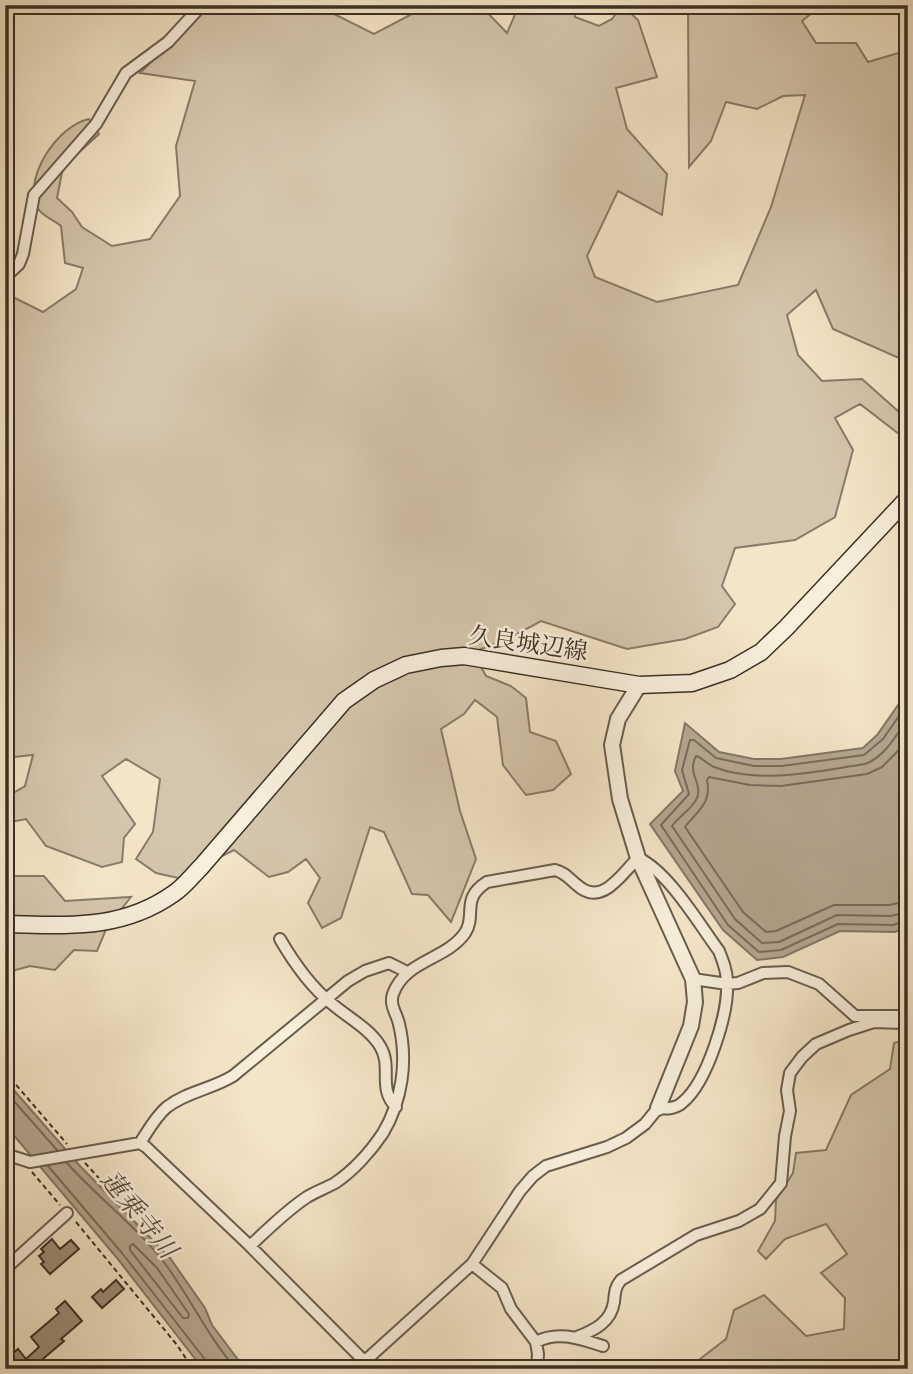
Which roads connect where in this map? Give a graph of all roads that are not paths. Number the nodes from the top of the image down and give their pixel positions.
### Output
1 (202, 5) edge
2 (5, 276) edge
3 (908, 498) edge
4 (639, 685) junction
5 (638, 858) junction
6 (5, 924) edge
7 (281, 939) dead end
8 (407, 972) junction
9 (693, 979) junction
10 (727, 984) junction
11 (327, 999) junction
12 (396, 1107) junction
13 (658, 1108) junction
14 (140, 1143) junction
15 (5, 1154) edge
16 (67, 1213) road end
17 (250, 1246) junction
18 (472, 1264) junction
19 (5, 1269) edge
20 (577, 1337) junction
21 (536, 1342) junction
22 (603, 1346) dead end
23 (365, 1366) edge
24 (537, 1369) edge

1 - 2 street
3 - 4 main road, 久良城辺線
4 - 5 street
4 - 6 main road, 久良城辺線
5 - 8 street
5 - 9 street
5 - 10 street
7 - 11 street
8 - 11 street
8 - 12 street
9 - 10 street
9 - 13 street
10 - 13 street
10 - 20 street
11 - 12 street
11 - 14 street
12 - 17 street
13 - 18 street
14 - 15 street
14 - 17 street
16 - 19 street
17 - 23 street
18 - 21 street
18 - 23 street
20 - 21 street
20 - 22 street
21 - 24 street

